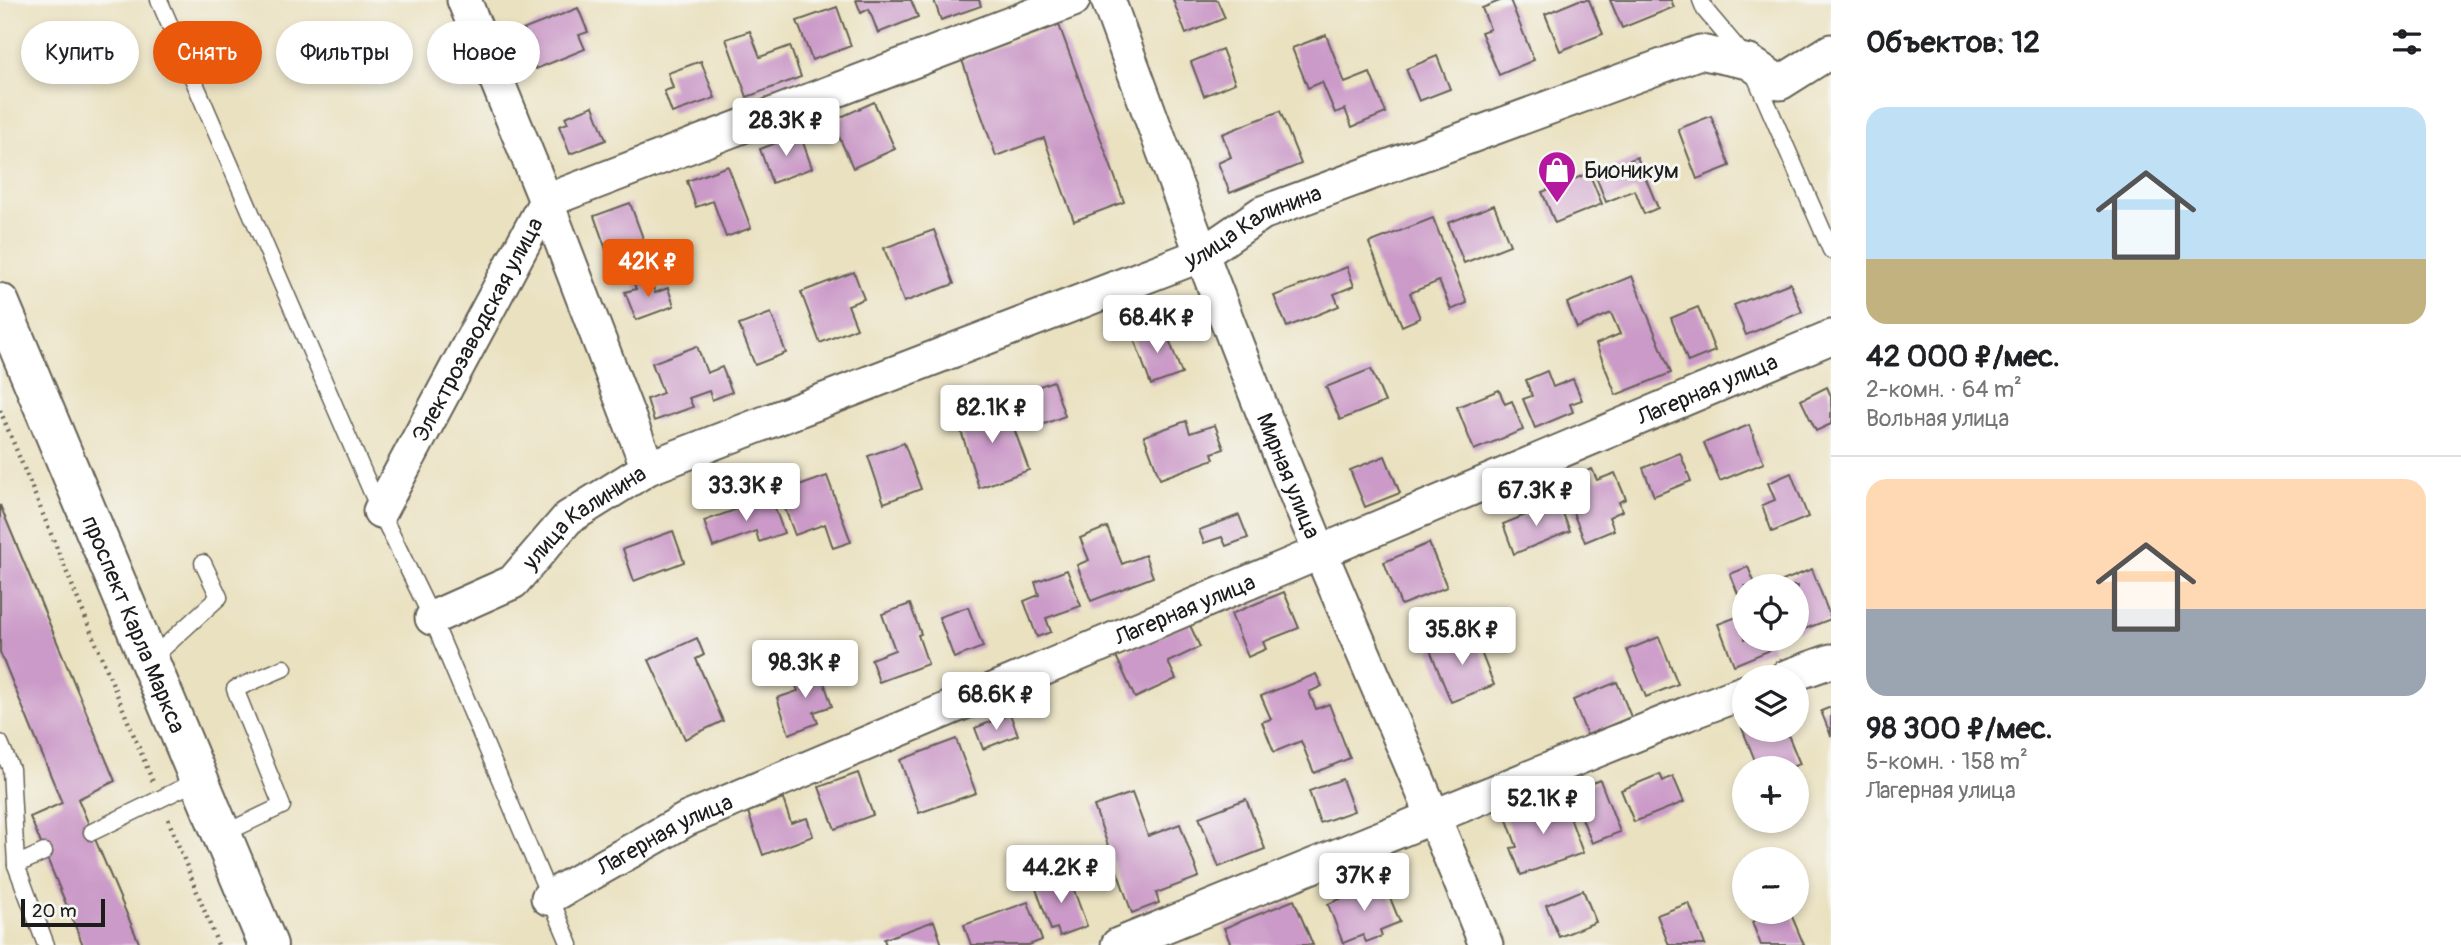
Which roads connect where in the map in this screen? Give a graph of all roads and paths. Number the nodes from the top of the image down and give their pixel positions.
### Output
1 (159, 0) edge
2 (464, 0) edge
3 (1073, 0) edge
4 (1108, 0) edge
5 (1701, 0) edge
6 (1831, 51) edge
7 (1749, 62) junction
8 (546, 201) junction
9 (1831, 250) edge
10 (1201, 256) junction
11 (0, 303) edge
12 (1831, 337) edge
13 (0, 410) edge
14 (648, 468) junction
15 (380, 511) junction
16 (1321, 553) junction
17 (203, 564) dead end
18 (432, 618) junction
19 (149, 661) junction
20 (1831, 661) edge
21 (284, 668) dead end
22 (1809, 669) edge
23 (1732, 697) edge
24 (0, 743) edge
25 (200, 779) junction
26 (160, 799) junction
27 (1435, 816) junction
28 (92, 832) dead end
29 (223, 834) junction
30 (44, 852) dead end
31 (16, 865) junction
32 (548, 898) junction
33 (46, 945) edge
34 (218, 945) edge
35 (268, 945) edge
36 (570, 945) edge
37 (1118, 945) edge
38 (1486, 945) edge

1 - 15 lane
2 - 8 street
3 - 8 street, Электрозаводская улица
4 - 10 street, Мирная улица
5 - 7 lane
6 - 7 street, улица Калинина
7 - 9 lane
7 - 10 street, улица Калинина
8 - 14 street
8 - 15 street, Электрозаводская улица
10 - 14 street, улица Калинина
10 - 16 street, Мирная улица
11 - 19 street, проспект Карла Маркса
12 - 16 street, Лагерная улица
13 - 26 path
14 - 18 street, улица Калинина
15 - 18 lane
16 - 27 street, Мирная улица
16 - 32 street, Лагерная улица
17 - 19 lane
18 - 32 lane
19 - 25 street, проспект Карла Маркса
20 - 22 street
21 - 29 lane
23 - 27 street
24 - 31 lane
25 - 26 lane
25 - 29 street, проспект Карла Маркса
26 - 28 lane
26 - 34 path
27 - 37 street
27 - 38 street, Мирная улица
29 - 35 street, проспект Карла Маркса
30 - 31 lane
31 - 33 lane
32 - 36 lane

